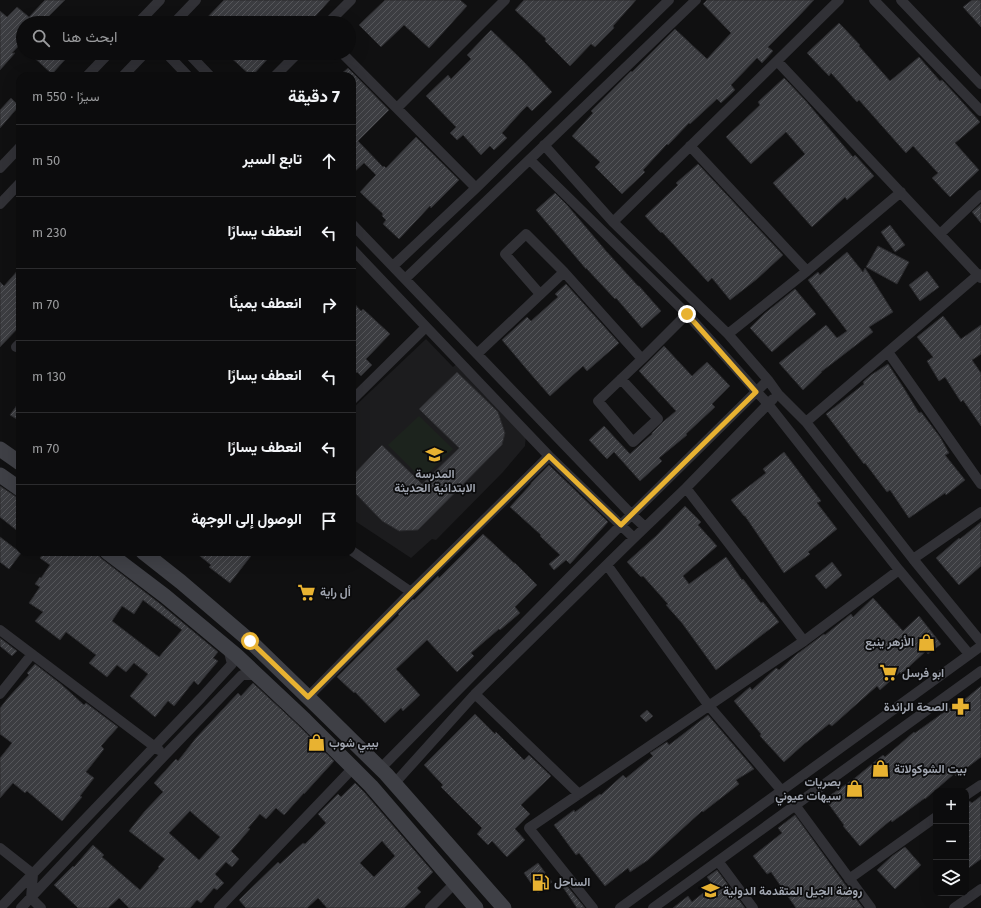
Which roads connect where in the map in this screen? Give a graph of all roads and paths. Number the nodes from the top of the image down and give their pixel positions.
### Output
1 (160, 0) edge
2 (196, 0) edge
3 (352, 0) edge
4 (505, 0) edge
5 (669, 0) edge
6 (696, 0) edge
7 (839, 0) edge
8 (874, 0) edge
9 (901, 0) edge
10 (145, 16) edge
11 (181, 16) edge
12 (335, 16) edge
13 (103, 60) edge
14 (138, 60) edge
15 (173, 60) edge
16 (195, 60) edge
17 (291, 60) edge
18 (349, 60) edge
19 (777, 61) junction
20 (92, 72) edge
21 (127, 72) edge
22 (184, 72) edge
23 (206, 72) edge
24 (279, 72) edge
25 (981, 84) edge
26 (397, 108) junction
27 (981, 111) edge
28 (544, 145) junction
29 (690, 146) junction
30 (16, 151) edge
31 (530, 160) junction
32 (0, 168) edge
33 (16, 187) edge
34 (476, 188) junction
35 (900, 192) junction
36 (981, 195) edge
37 (0, 204) edge
38 (613, 222) junction
39 (356, 228) edge
40 (940, 234) junction
41 (356, 253) edge
42 (393, 266) junction
43 (807, 271) junction
44 (564, 272) junction
45 (980, 276) edge
46 (405, 279) junction
47 (540, 294) junction
48 (687, 314) junction
49 (426, 327) junction
50 (728, 334) junction
51 (888, 352) junction
52 (477, 354) junction
53 (642, 359) junction
54 (621, 379) junction
55 (768, 380) junction
56 (756, 392) junction
57 (778, 394) junction
58 (356, 396) edge
59 (768, 404) junction
60 (806, 422) junction
61 (0, 449) edge
62 (549, 456) junction
63 (16, 460) edge
64 (0, 475) edge
65 (981, 484) edge
66 (16, 486) edge
67 (686, 488) junction
68 (981, 512) edge
69 (632, 515) junction
70 (621, 525) junction
71 (645, 527) junction
72 (634, 538) junction
73 (356, 554) edge
74 (113, 556) edge
75 (148, 556) edge
76 (913, 559) junction
77 (607, 564) junction
78 (899, 570) junction
79 (412, 592) junction
80 (0, 630) edge
81 (804, 641) junction
82 (981, 642) edge
83 (981, 646) edge
84 (228, 648) junction
85 (32, 654) junction
86 (969, 654) junction
87 (981, 671) edge
88 (258, 675) junction
89 (0, 694) edge
90 (475, 694) junction
91 (308, 697) junction
92 (709, 706) junction
93 (155, 747) junction
94 (165, 755) junction
95 (353, 768) junction
96 (380, 769) junction
97 (394, 784) junction
98 (981, 785) edge
99 (782, 791) junction
100 (579, 794) junction
101 (969, 794) edge
102 (795, 805) junction
103 (933, 819) edge
104 (0, 848) edge
105 (718, 861) junction
106 (33, 874) junction
107 (849, 878) junction
108 (454, 884) junction
109 (981, 889) edge
110 (31, 898) junction
111 (0, 908) edge
112 (21, 908) edge
113 (40, 908) edge
114 (219, 908) edge
115 (430, 908) edge
116 (476, 908) edge
117 (504, 908) edge
118 (593, 908) edge
119 (620, 908) edge
120 (653, 908) edge
121 (753, 908) edge
122 (871, 908) edge
123 (954, 908) edge

1 - 10 street
2 - 11 street
3 - 12 street
4 - 26 street
5 - 34 street
6 - 28 street
7 - 19 street
8 - 27 street
9 - 25 street
13 - 20 street
14 - 21 street
15 - 22 street
16 - 23 street
17 - 24 street
18 - 26 street
19 - 29 street
19 - 35 street
26 - 34 street
28 - 31 street
28 - 38 street
29 - 38 street
29 - 43 street
30 - 32 street
31 - 46 street
31 - 48 street
33 - 37 street
34 - 42 street
35 - 40 street
35 - 43 street
36 - 40 street
38 - 50 street
39 - 42 street
40 - 45 street
41 - 49 street
42 - 46 street
43 - 50 street
44 - 47 street
44 - 47 street
44 - 53 street
45 - 51 street
46 - 52 street
47 - 52 street
48 - 53 street
48 - 56 street
49 - 58 street
49 - 62 street
50 - 55 street
51 - 60 street
51 - 65 street
52 - 69 street
53 - 54 street
54 - 54 street
55 - 56 street
55 - 57 street
56 - 59 street
56 - 69 street
57 - 59 street
57 - 60 street
59 - 67 street
59 - 78 street
60 - 76 street
61 - 63 main road
62 - 70 street
62 - 79 street
64 - 66 main road
67 - 71 street
67 - 81 street
68 - 76 street
69 - 70 street
69 - 71 street
70 - 72 street
70 - 96 street
71 - 72 street
72 - 77 street
73 - 79 street
74 - 84 main road
75 - 91 main road
76 - 82 street
77 - 90 street
77 - 92 street
78 - 81 street
78 - 86 street
79 - 91 street
80 - 85 street
81 - 92 street
83 - 86 street
84 - 88 main road
84 - 93 street
85 - 89 street
85 - 93 street
86 - 99 street
87 - 102 street
88 - 94 street
88 - 95 main road
90 - 97 street
90 - 100 street
91 - 96 main road
92 - 99 street
92 - 100 street
93 - 94 street
93 - 106 street
94 - 110 street
95 - 108 main road
95 - 114 street
96 - 97 main road
97 - 117 main road
98 - 101 street
99 - 119 street
100 - 118 street
102 - 105 street
102 - 107 street
103 - 107 street
104 - 106 street
105 - 120 street
105 - 121 street
106 - 110 street
106 - 111 street
107 - 122 street
108 - 115 street
108 - 116 main road
109 - 123 street
110 - 112 street
110 - 113 street

